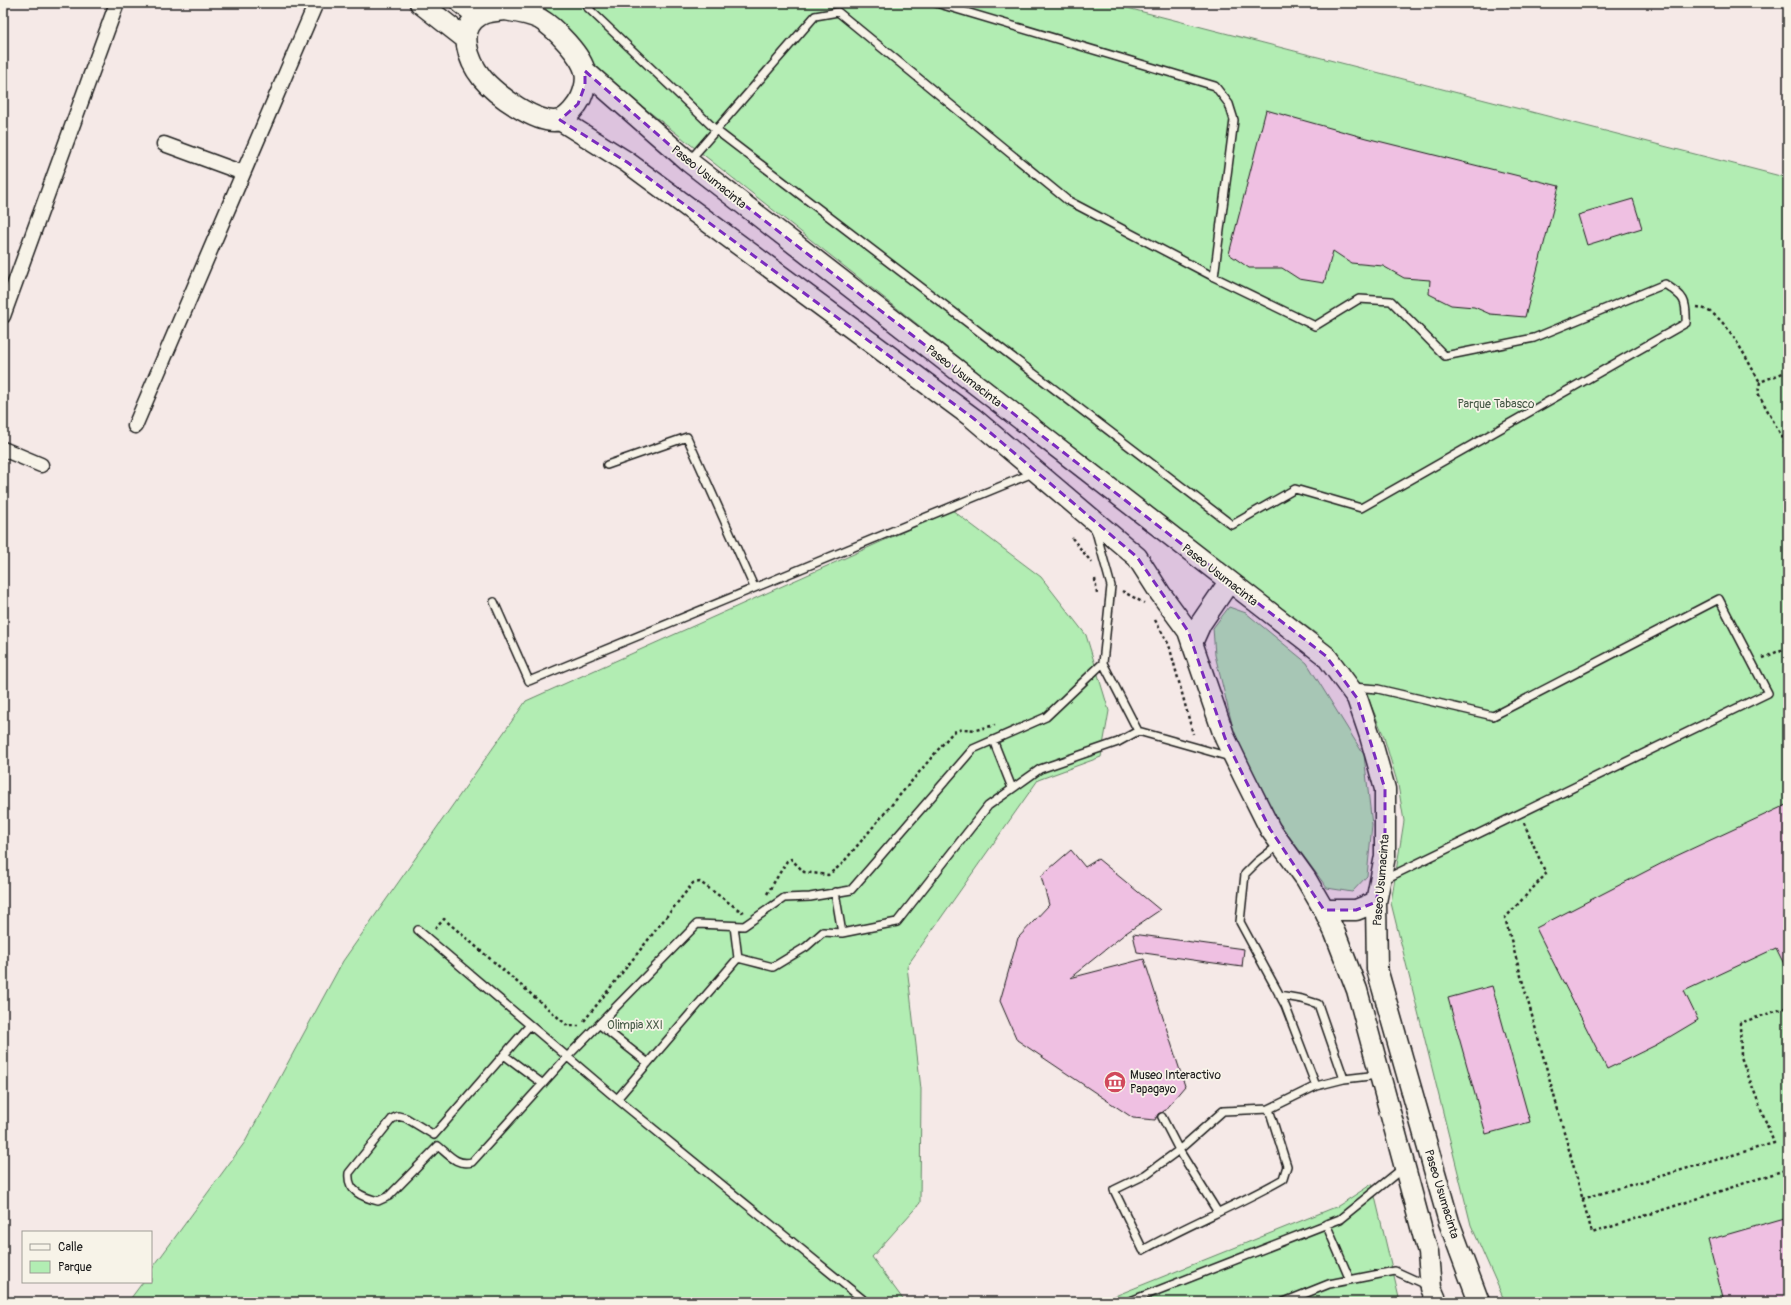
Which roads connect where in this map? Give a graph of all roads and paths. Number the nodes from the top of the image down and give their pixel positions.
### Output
1 (117, 3) edge
2 (316, 3) edge
3 (420, 3) edge
4 (461, 3) edge
5 (593, 3) edge
6 (936, 3) edge
7 (478, 16) junction
8 (466, 39) junction
9 (585, 71) junction
10 (560, 120) junction
11 (717, 130) junction
12 (164, 144) dead end
13 (689, 162) junction
14 (243, 173) junction
15 (1214, 277) junction
16 (1687, 305) junction
17 (3, 316) edge
18 (1788, 371) edge
19 (1760, 382) junction
20 (135, 426) dead end
21 (1788, 448) edge
22 (3, 449) edge
23 (41, 464) dead end
24 (607, 465) dead end
25 (1036, 472) junction
26 (1093, 520) junction
27 (1072, 538) dead end
28 (1094, 567) dead end
29 (1095, 574) dead end
30 (1229, 582) junction
31 (1111, 586) junction
32 (754, 587) junction
33 (1098, 598) dead end
34 (494, 602) dead end
35 (1147, 604) dead end
36 (1154, 618) dead end
37 (1192, 643) junction
38 (1788, 647) edge
39 (1103, 663) junction
40 (1752, 663) junction
41 (1348, 686) junction
42 (1001, 723) dead end
43 (1138, 731) junction
44 (993, 740) junction
45 (1196, 748) junction
46 (1234, 758) junction
47 (1012, 788) junction
48 (1520, 813) junction
49 (1280, 844) junction
50 (1381, 881) junction
51 (835, 892) junction
52 (764, 900) dead end
53 (1376, 902) junction
54 (748, 910) dead end
55 (1324, 910) junction
56 (734, 926) junction
57 (418, 930) dead end
58 (842, 933) junction
59 (427, 937) junction
60 (738, 958) junction
61 (1279, 995) junction
62 (1788, 1008) edge
63 (530, 1025) junction
64 (600, 1025) junction
65 (504, 1055) junction
66 (567, 1057) junction
67 (648, 1063) junction
68 (1380, 1075) junction
69 (1344, 1079) junction
70 (543, 1084) junction
71 (1316, 1086) junction
72 (617, 1099) junction
73 (1268, 1109) junction
74 (1162, 1117) dead end
75 (434, 1135) junction
76 (438, 1146) junction
77 (1179, 1150) junction
78 (1405, 1167) junction
79 (1788, 1169) edge
80 (1582, 1199) junction
81 (1217, 1211) junction
82 (1326, 1224) junction
83 (1350, 1280) junction
84 (1434, 1295) edge
85 (866, 1302) edge
86 (1128, 1302) edge
87 (1284, 1302) edge
88 (1479, 1302) edge

1 - 17 street
2 - 14 street
3 - 8 main road
4 - 7 main road
5 - 11 lane
6 - 15 lane
7 - 8 main road
7 - 9 main road
8 - 10 main road
9 - 10 main road
9 - 13 main road, Paseo Usumacinta
10 - 25 main road
11 - 13 lane
11 - 15 lane
11 - 16 lane
12 - 14 street
13 - 30 main road, Paseo Usumacinta
14 - 20 street
15 - 16 lane
16 - 19 path
18 - 19 path
19 - 21 path
22 - 23 street
24 - 32 lane
25 - 26 main road
25 - 32 lane
26 - 31 lane
26 - 37 main road
27 - 28 path
29 - 33 path
30 - 37 main road
30 - 41 main road, Paseo Usumacinta
31 - 35 path
31 - 39 lane
32 - 34 lane
36 - 45 path
37 - 46 main road
38 - 40 path
39 - 43 lane
39 - 44 lane
40 - 41 lane
40 - 48 lane
41 - 50 main road, Paseo Usumacinta
42 - 52 path
43 - 45 lane
43 - 47 lane
44 - 47 lane
44 - 51 lane
45 - 46 lane
46 - 49 main road
47 - 58 lane
48 - 50 lane
48 - 80 path
49 - 55 main road
49 - 61 lane
50 - 53 main road, Paseo Usumacinta
51 - 56 lane
51 - 58 lane
53 - 55 main road
53 - 88 main road, Paseo Usumacinta
54 - 59 path
55 - 68 main road
56 - 60 lane
56 - 64 lane
57 - 59 lane
58 - 60 lane
59 - 63 lane
60 - 67 lane
61 - 69 lane
61 - 71 lane
62 - 80 path
63 - 65 lane
63 - 66 lane
64 - 66 lane
64 - 67 lane
65 - 70 lane
65 - 75 lane
66 - 70 lane
66 - 72 lane
67 - 72 lane
68 - 69 lane
68 - 78 main road
69 - 71 lane
70 - 76 lane
71 - 73 lane
72 - 85 lane
73 - 77 lane
73 - 81 lane
74 - 77 lane
75 - 76 lane
75 - 76 lane
77 - 81 lane
77 - 81 lane
78 - 82 lane
78 - 84 main road
79 - 80 path
82 - 83 lane
82 - 86 lane
83 - 84 lane
83 - 87 lane

